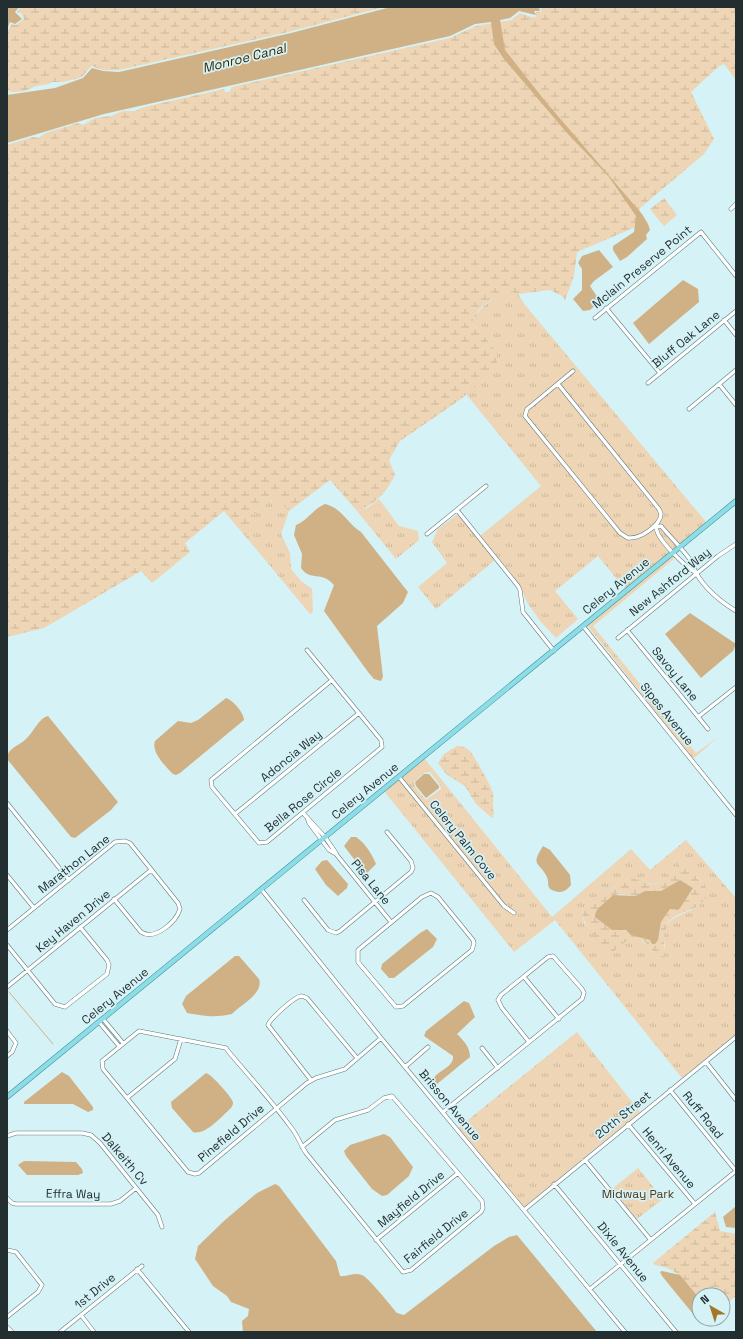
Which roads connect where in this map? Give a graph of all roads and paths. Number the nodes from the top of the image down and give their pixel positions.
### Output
1 (736, 204) edge
2 (730, 209) dead end
3 (736, 276) edge
4 (606, 308) junction
5 (736, 311) edge
6 (595, 318) dead end
7 (724, 320) junction
8 (736, 335) edge
9 (736, 370) edge
10 (573, 371) dead end
11 (660, 373) junction
12 (648, 383) dead end
13 (558, 384) junction
14 (719, 384) junction
15 (736, 405) edge
16 (689, 409) dead end
17 (486, 486) dead end
18 (736, 501) edge
19 (457, 510) junction
20 (656, 526) junction
21 (427, 534) dead end
22 (668, 534) junction
23 (662, 538) junction
24 (736, 544) edge
25 (680, 547) junction
26 (673, 552) junction
27 (697, 573) junction
28 (736, 611) edge
29 (583, 626) junction
30 (627, 630) junction
31 (618, 638) dead end
32 (307, 650) dead end
33 (554, 651) junction
34 (332, 680) junction
35 (736, 686) edge
36 (359, 713) junction
37 (698, 717) junction
38 (708, 729) dead end
39 (399, 777) junction
40 (7, 803) edge
41 (303, 813) junction
42 (234, 814) junction
43 (736, 816) edge
44 (388, 832) dead end
45 (324, 838) junction
46 (151, 870) junction
47 (7, 875) edge
48 (69, 880) junction
49 (261, 889) junction
50 (114, 900) junction
51 (304, 900) dead end
52 (375, 902) junction
53 (34, 908) junction
54 (514, 913) dead end
55 (391, 922) junction
56 (80, 927) junction
57 (7, 930) edge
58 (7, 945) edge
59 (28, 970) junction
60 (524, 977) junction
61 (7, 987) edge
62 (559, 1019) junction
63 (101, 1020) junction
64 (7, 1031) edge
65 (736, 1037) edge
66 (381, 1038) junction
67 (181, 1039) junction
68 (529, 1042) junction
69 (121, 1045) junction
70 (428, 1048) dead end
71 (482, 1048) dead end
72 (7, 1056) edge
73 (357, 1058) junction
74 (706, 1062) junction
75 (405, 1067) junction
76 (498, 1068) junction
77 (311, 1080) junction
78 (670, 1090) junction
79 (7, 1096) edge
80 (127, 1098) junction
81 (736, 1100) edge
82 (276, 1108) junction
83 (443, 1112) junction
84 (628, 1124) junction
85 (7, 1135) edge
86 (302, 1147) junction
87 (585, 1160) junction
88 (736, 1171) edge
89 (458, 1173) junction
90 (554, 1184) junction
91 (136, 1188) junction
92 (7, 1198) edge
93 (695, 1204) junction
94 (524, 1210) junction
95 (162, 1227) dead end
96 (650, 1239) junction
97 (376, 1240) junction
98 (7, 1250) edge
99 (620, 1265) junction
100 (142, 1266) dead end
101 (137, 1269) junction
102 (590, 1289) junction
103 (81, 1315) junction
104 (7, 1316) edge
105 (7, 1327) edge
106 (12, 1332) edge
107 (60, 1332) edge
108 (94, 1332) edge
109 (189, 1332) edge
110 (625, 1332) edge
111 (676, 1332) edge

1 - 2 street
3 - 4 street, Mclain Preserve Point
4 - 6 street, Mclain Preserve Point
4 - 11 street
5 - 7 street, Bluff Oak Lane
7 - 8 street
7 - 11 street, Bluff Oak Lane
9 - 14 street
10 - 13 street
11 - 12 street, Bluff Oak Lane
13 - 20 street
13 - 20 street
14 - 15 street
14 - 16 street
17 - 19 street
18 - 25 main road, Celery Avenue
19 - 21 street
19 - 33 street
20 - 22 street
20 - 23 street
22 - 23 street
22 - 25 street
23 - 26 street
24 - 27 street, New Ashford Way
25 - 26 main road, Celery Avenue
25 - 27 street
26 - 27 street
26 - 29 main road, Celery Avenue
27 - 28 street
27 - 30 street, New Ashford Way
29 - 33 main road, Celery Avenue
29 - 43 street, Sipes Avenue
30 - 31 street, New Ashford Way
30 - 37 street, Savoy Lane
32 - 34 street, Bella Rose Circle
33 - 39 main road, Celery Avenue
34 - 36 street, Bella Rose Circle
34 - 42 street, Bella Rose Circle
35 - 37 street
36 - 41 street, Bella Rose Circle
36 - 42 street, Adoncia Way
37 - 38 street, Savoy Lane
39 - 45 main road, Celery Avenue
39 - 54 street, Celery Palm Cove
40 - 48 street
41 - 42 street, Bella Rose Circle
41 - 45 street, Pisa Lane
44 - 52 street
45 - 49 main road, Celery Avenue
45 - 52 street, Pisa Lane
46 - 48 street, Marathon Lane
46 - 50 street, Key Haven Drive
46 - 50 street, Marathon Lane
47 - 53 street
48 - 53 street, Marathon Lane
49 - 63 main road, Celery Avenue
49 - 66 street, Brisson Avenue
50 - 56 street, Key Haven Drive
51 - 52 street
52 - 55 street, Pisa Lane
53 - 57 street, Marathon Lane
55 - 55 street
56 - 59 street, Key Haven Drive
56 - 59 street
58 - 59 street
59 - 61 street, Key Haven Drive
60 - 62 street
60 - 62 street
60 - 68 street
62 - 68 street
63 - 69 street
63 - 79 main road, Celery Avenue
64 - 72 street
65 - 74 street, 20th Street
66 - 73 street, Pinefield Drive
66 - 75 street, Brisson Avenue
67 - 69 street, Fairfield Drive
67 - 80 street
67 - 82 street, Fairfield Drive
68 - 76 street
69 - 80 street, Pinefield Drive
70 - 75 street
71 - 76 street
73 - 77 street, Pinefield Drive
73 - 77 street
74 - 78 street, 20th Street
74 - 81 street
75 - 83 street, Brisson Avenue
76 - 83 street
77 - 82 street, Pinefield Drive
78 - 84 street, 20th Street
78 - 88 street, Ruff Road
80 - 82 street, Pinefield Drive
82 - 86 street, Fairfield Drive
83 - 94 street, Brisson Avenue
84 - 87 street, 20th Street
84 - 93 street, Henri Avenue
85 - 91 street, Dalkeith Cv
86 - 89 street, Fairfield Drive
86 - 97 street, Fairfield Drive
87 - 90 street, 20th Street
87 - 96 street
88 - 93 street
89 - 97 street, Mayfield Drive
89 - 97 street, Fairfield Drive
90 - 94 street, 20th Street
90 - 99 street, Dixie Avenue
91 - 92 street, Effra Way
91 - 95 street, Dalkeith Cv
93 - 96 street
94 - 102 street, Brisson Avenue
96 - 99 street
98 - 104 street
99 - 102 street
99 - 111 street, Dixie Avenue
100 - 101 street, 1st Drive
101 - 103 street, 1st Drive
101 - 109 street
102 - 110 street, Brisson Avenue
103 - 107 street, 1st Drive
103 - 108 street
105 - 106 street

